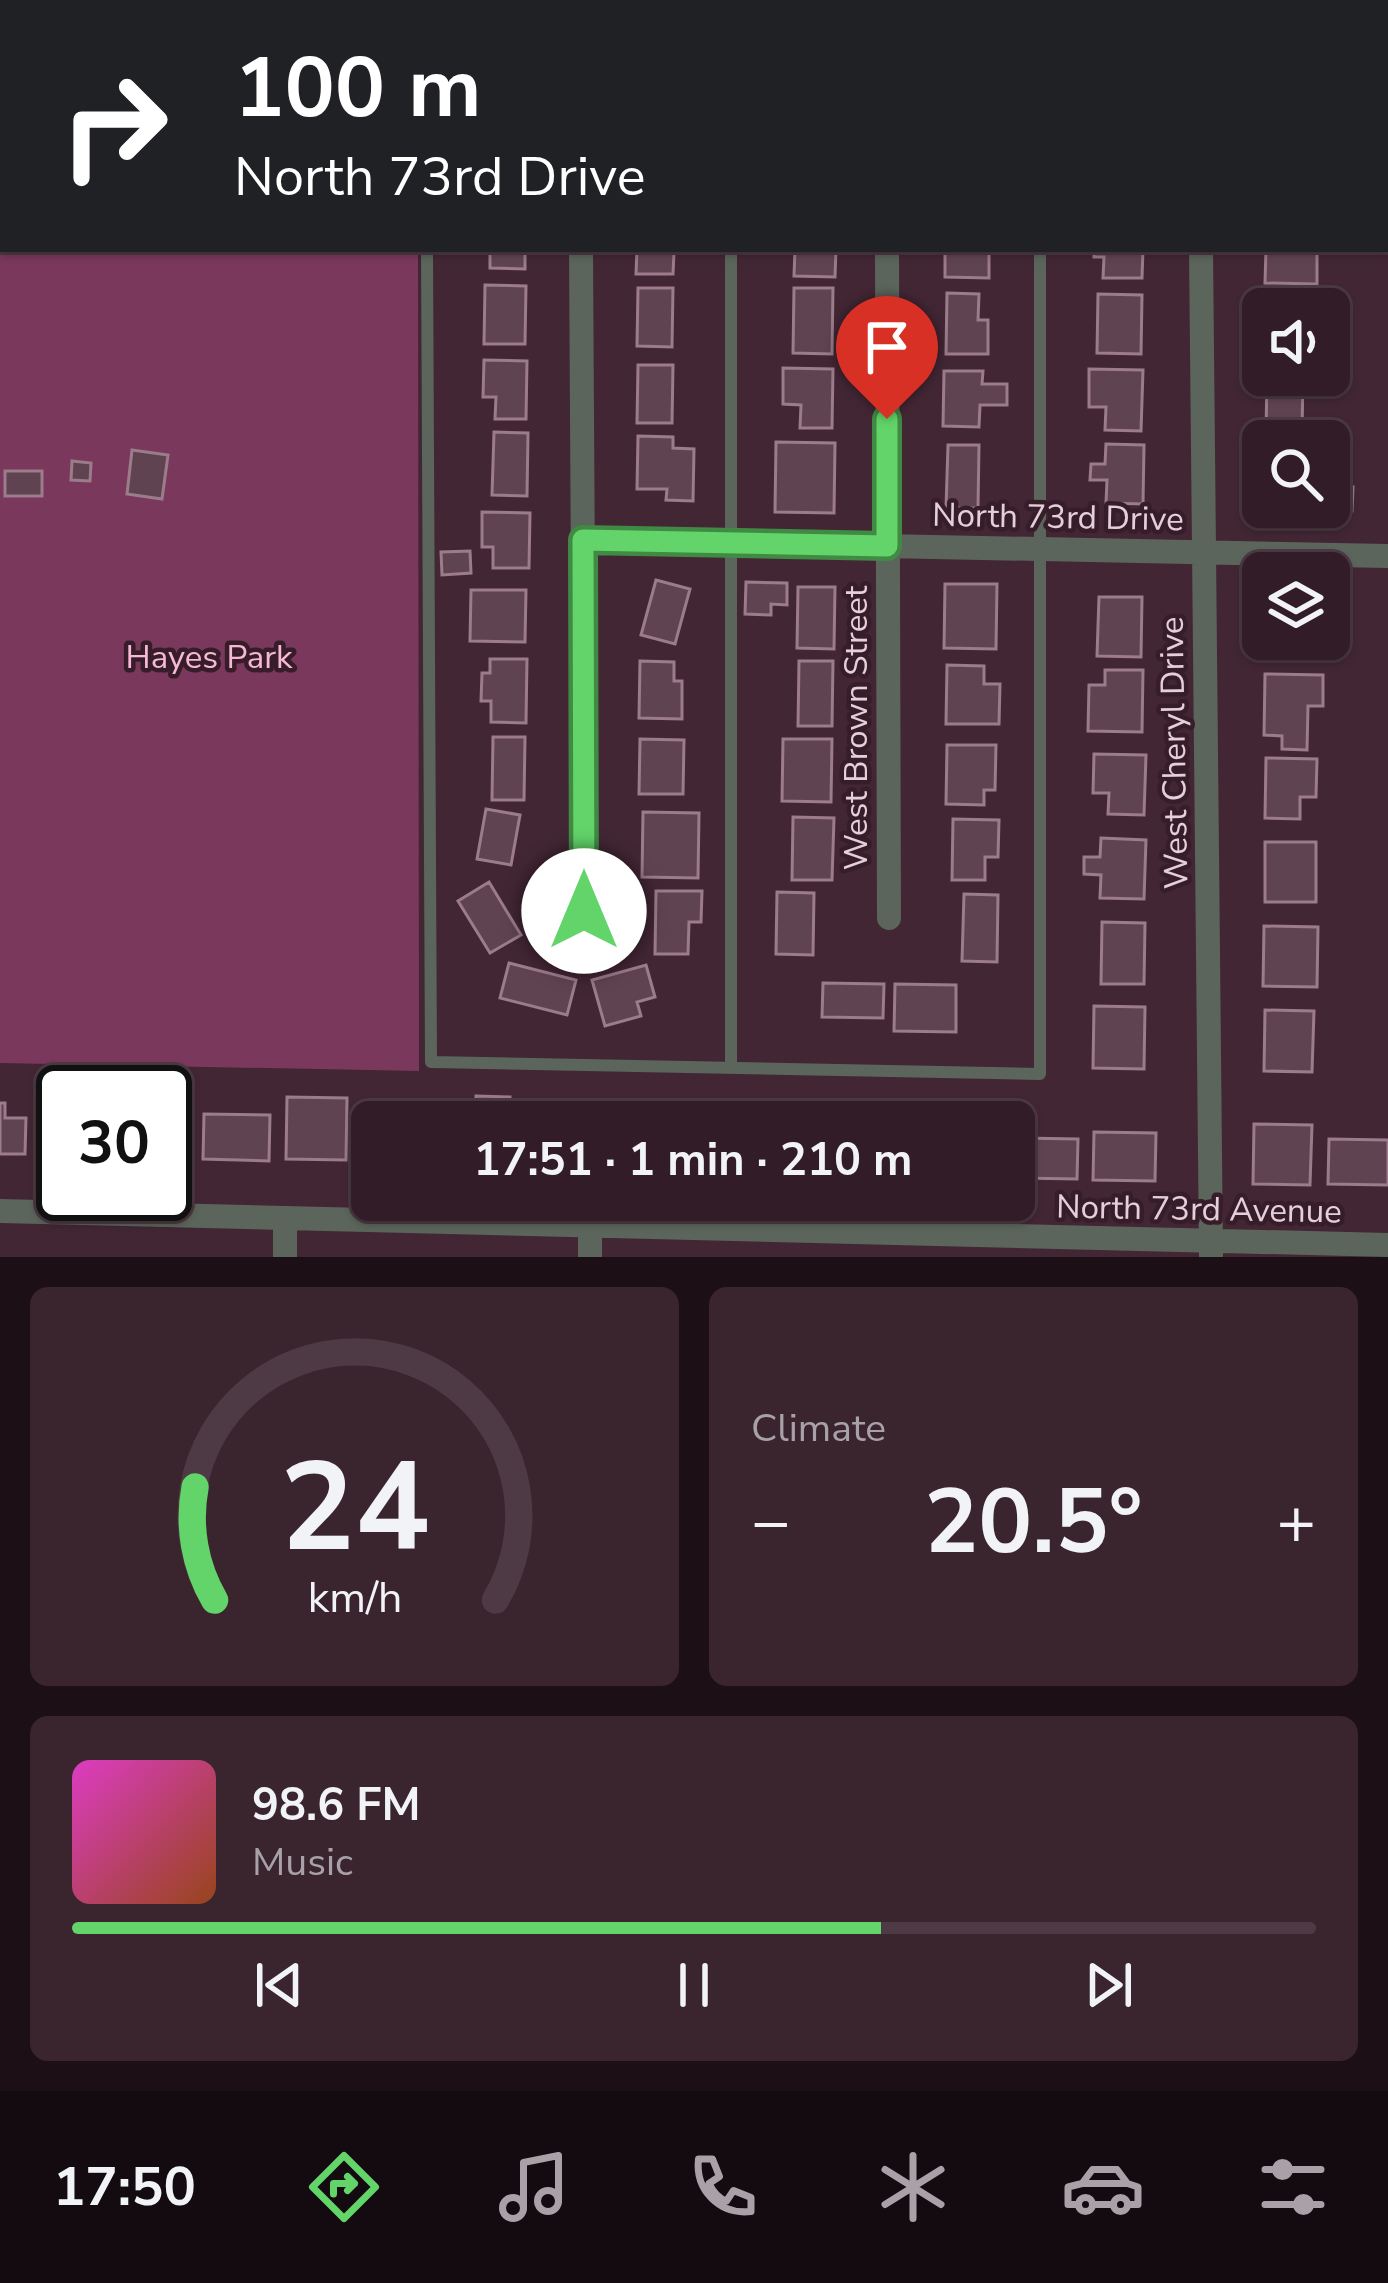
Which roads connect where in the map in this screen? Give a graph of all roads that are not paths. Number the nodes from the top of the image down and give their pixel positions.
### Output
1 (427, 252) edge
2 (581, 252) edge
3 (731, 252) edge
4 (887, 252) edge
5 (1040, 252) edge
6 (1202, 252) edge
7 (583, 540) junction
8 (731, 543) junction
9 (887, 546) junction
10 (1040, 549) junction
11 (1204, 551) junction
12 (1388, 556) edge
13 (584, 911) dead end
14 (889, 918) dead end
15 (731, 1068) junction
16 (0, 1211) edge
17 (285, 1218) junction
18 (590, 1226) junction
19 (899, 1245) edge
20 (1388, 1245) edge
21 (1211, 1249) edge
22 (285, 1257) edge
23 (590, 1257) edge

1 - 15 lane
2 - 7 street
3 - 8 lane
4 - 9 street, West Brown Street
5 - 10 lane
6 - 11 street, West Cheryl Drive
7 - 8 street, North 73rd Drive
7 - 13 street
8 - 9 street, North 73rd Drive
8 - 15 lane
9 - 10 street, North 73rd Drive
9 - 14 street, West Brown Street
10 - 11 street, North 73rd Drive
10 - 15 lane
11 - 12 street, North 73rd Drive
11 - 21 street, West Cheryl Drive
16 - 17 street, North 73rd Avenue
17 - 18 street, North 73rd Avenue
17 - 22 street
18 - 19 street, North 73rd Avenue
18 - 23 street
19 - 21 street, North 73rd Avenue
20 - 21 street, North 73rd Avenue

